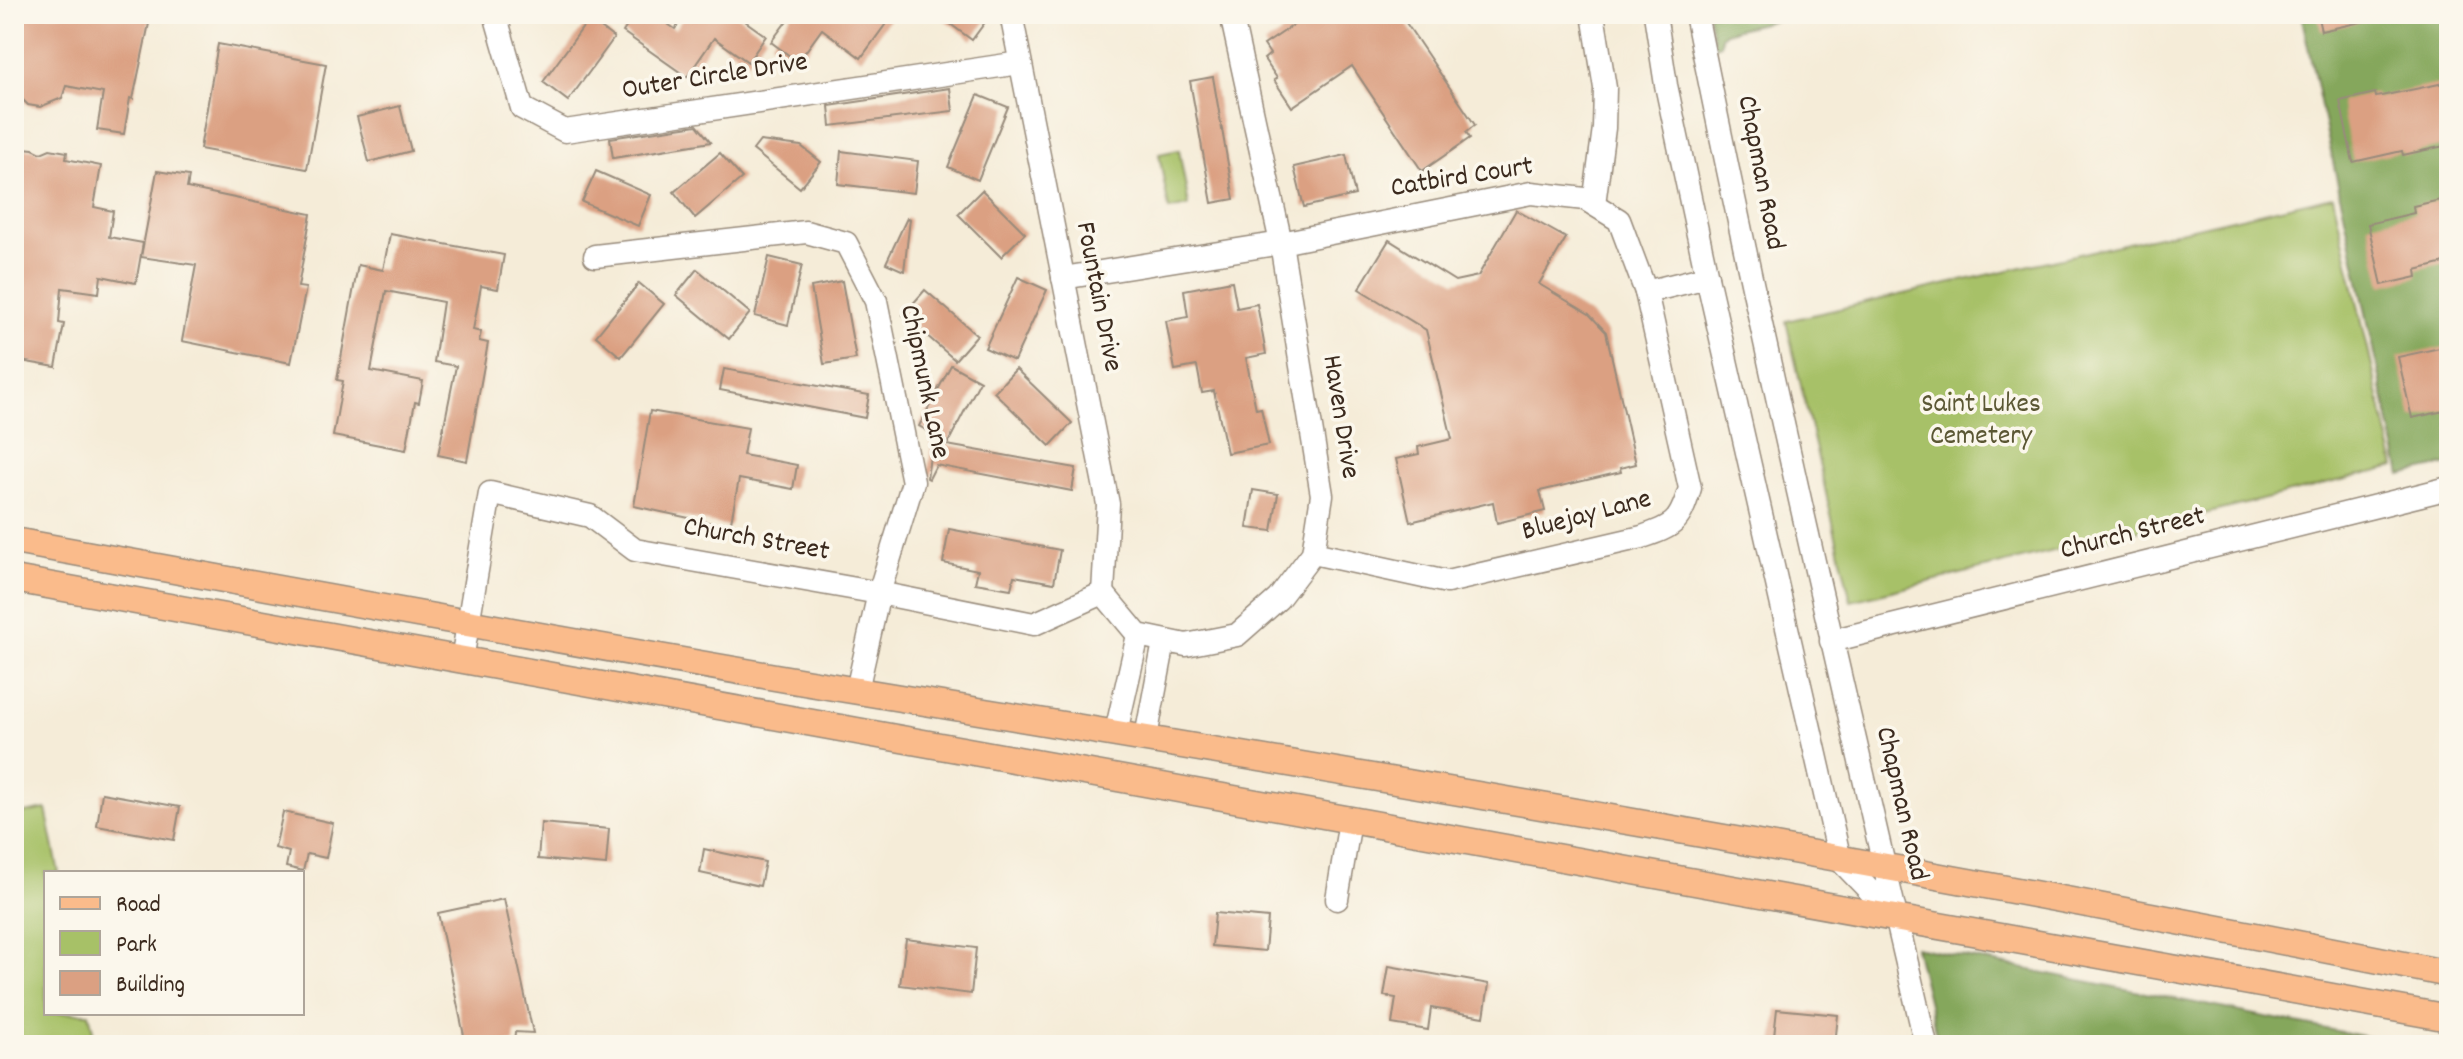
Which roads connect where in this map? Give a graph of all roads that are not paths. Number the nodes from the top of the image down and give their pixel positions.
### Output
1 (495, 14) edge
2 (1011, 14) edge
3 (1231, 14) edge
4 (1593, 14) edge
5 (1655, 14) edge
6 (1696, 14) edge
7 (1020, 63) junction
8 (1594, 204) junction
9 (1281, 243) junction
10 (595, 256) dead end
11 (1707, 277) junction
12 (1063, 278) junction
13 (1646, 292) junction
14 (2449, 488) edge
15 (14, 541) edge
16 (1313, 553) junction
17 (14, 579) edge
18 (879, 593) junction
19 (1103, 593) junction
20 (469, 623) junction
21 (1138, 635) junction
22 (1831, 641) junction
23 (1164, 642) junction
24 (462, 660) junction
25 (857, 690) junction
26 (1116, 732) junction
27 (1146, 737) junction
28 (1350, 821) junction
29 (1840, 860) junction
30 (1883, 867) junction
31 (1337, 899) dead end
32 (1896, 918) junction
33 (2449, 974) edge
34 (2449, 1018) edge
35 (1926, 1045) edge

1 - 7 street, Outer Circle Drive
2 - 7 street, Fountain Drive
3 - 9 street, Haven Drive
4 - 8 street
5 - 11 street
6 - 22 street, Chapman Road
7 - 12 street, Fountain Drive
8 - 9 street, Catbird Court
8 - 13 street, Catbird Court
9 - 12 street, Catbird Court
9 - 16 street, Haven Drive
10 - 18 street, Chipmunk Lane
11 - 13 street
11 - 29 street
12 - 19 street, Fountain Drive
13 - 16 street, Bluejay Lane
14 - 22 street, Church Street
15 - 20 main road
16 - 23 street, Haven Drive
17 - 24 main road
18 - 19 street, Church Street
18 - 20 street, Church Street
18 - 25 street, Chipmunk Lane
19 - 21 street
20 - 24 street, Church Street
20 - 25 main road
21 - 23 street
21 - 26 street
22 - 30 street, Chapman Road
23 - 27 street
24 - 28 main road
25 - 26 main road
26 - 27 main road
27 - 29 main road
28 - 31 street
28 - 32 main road
29 - 30 main road
29 - 32 street, Chapman Road
30 - 32 street, Chapman Road
30 - 33 main road
32 - 34 main road
32 - 35 street

